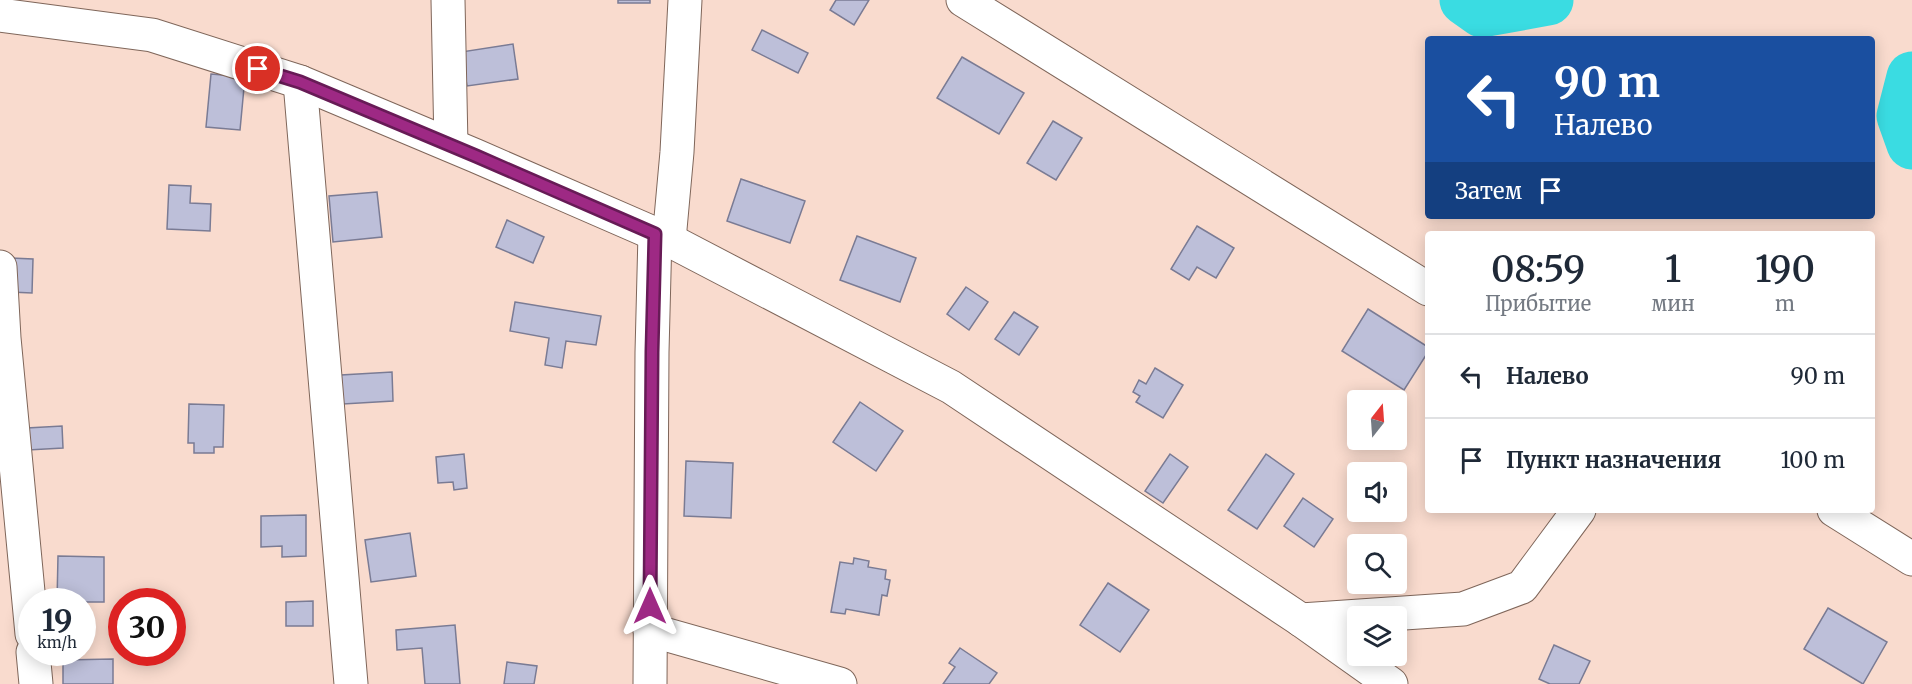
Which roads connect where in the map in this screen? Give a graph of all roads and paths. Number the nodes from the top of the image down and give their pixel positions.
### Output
1 (448, 0) edge
2 (685, 0) edge
3 (963, 0) edge
4 (0, 15) edge
5 (300, 82) junction
6 (451, 145) junction
7 (662, 237) junction
8 (0, 267) edge
9 (1425, 287) edge
10 (1577, 513) edge
11 (1839, 513) edge
12 (1912, 559) edge
13 (28, 588) edge
14 (1301, 620) junction
15 (650, 630) junction
16 (34, 666) edge
17 (36, 684) edge
18 (351, 684) edge
19 (650, 684) edge
20 (840, 684) edge
21 (1391, 684) edge

1 - 6 street
2 - 7 street
3 - 9 street
4 - 5 street
5 - 6 street
5 - 18 street
6 - 7 street
7 - 14 street
7 - 15 street
8 - 13 street
10 - 14 street
11 - 12 street
14 - 21 street
15 - 19 street
15 - 20 street
16 - 17 street

